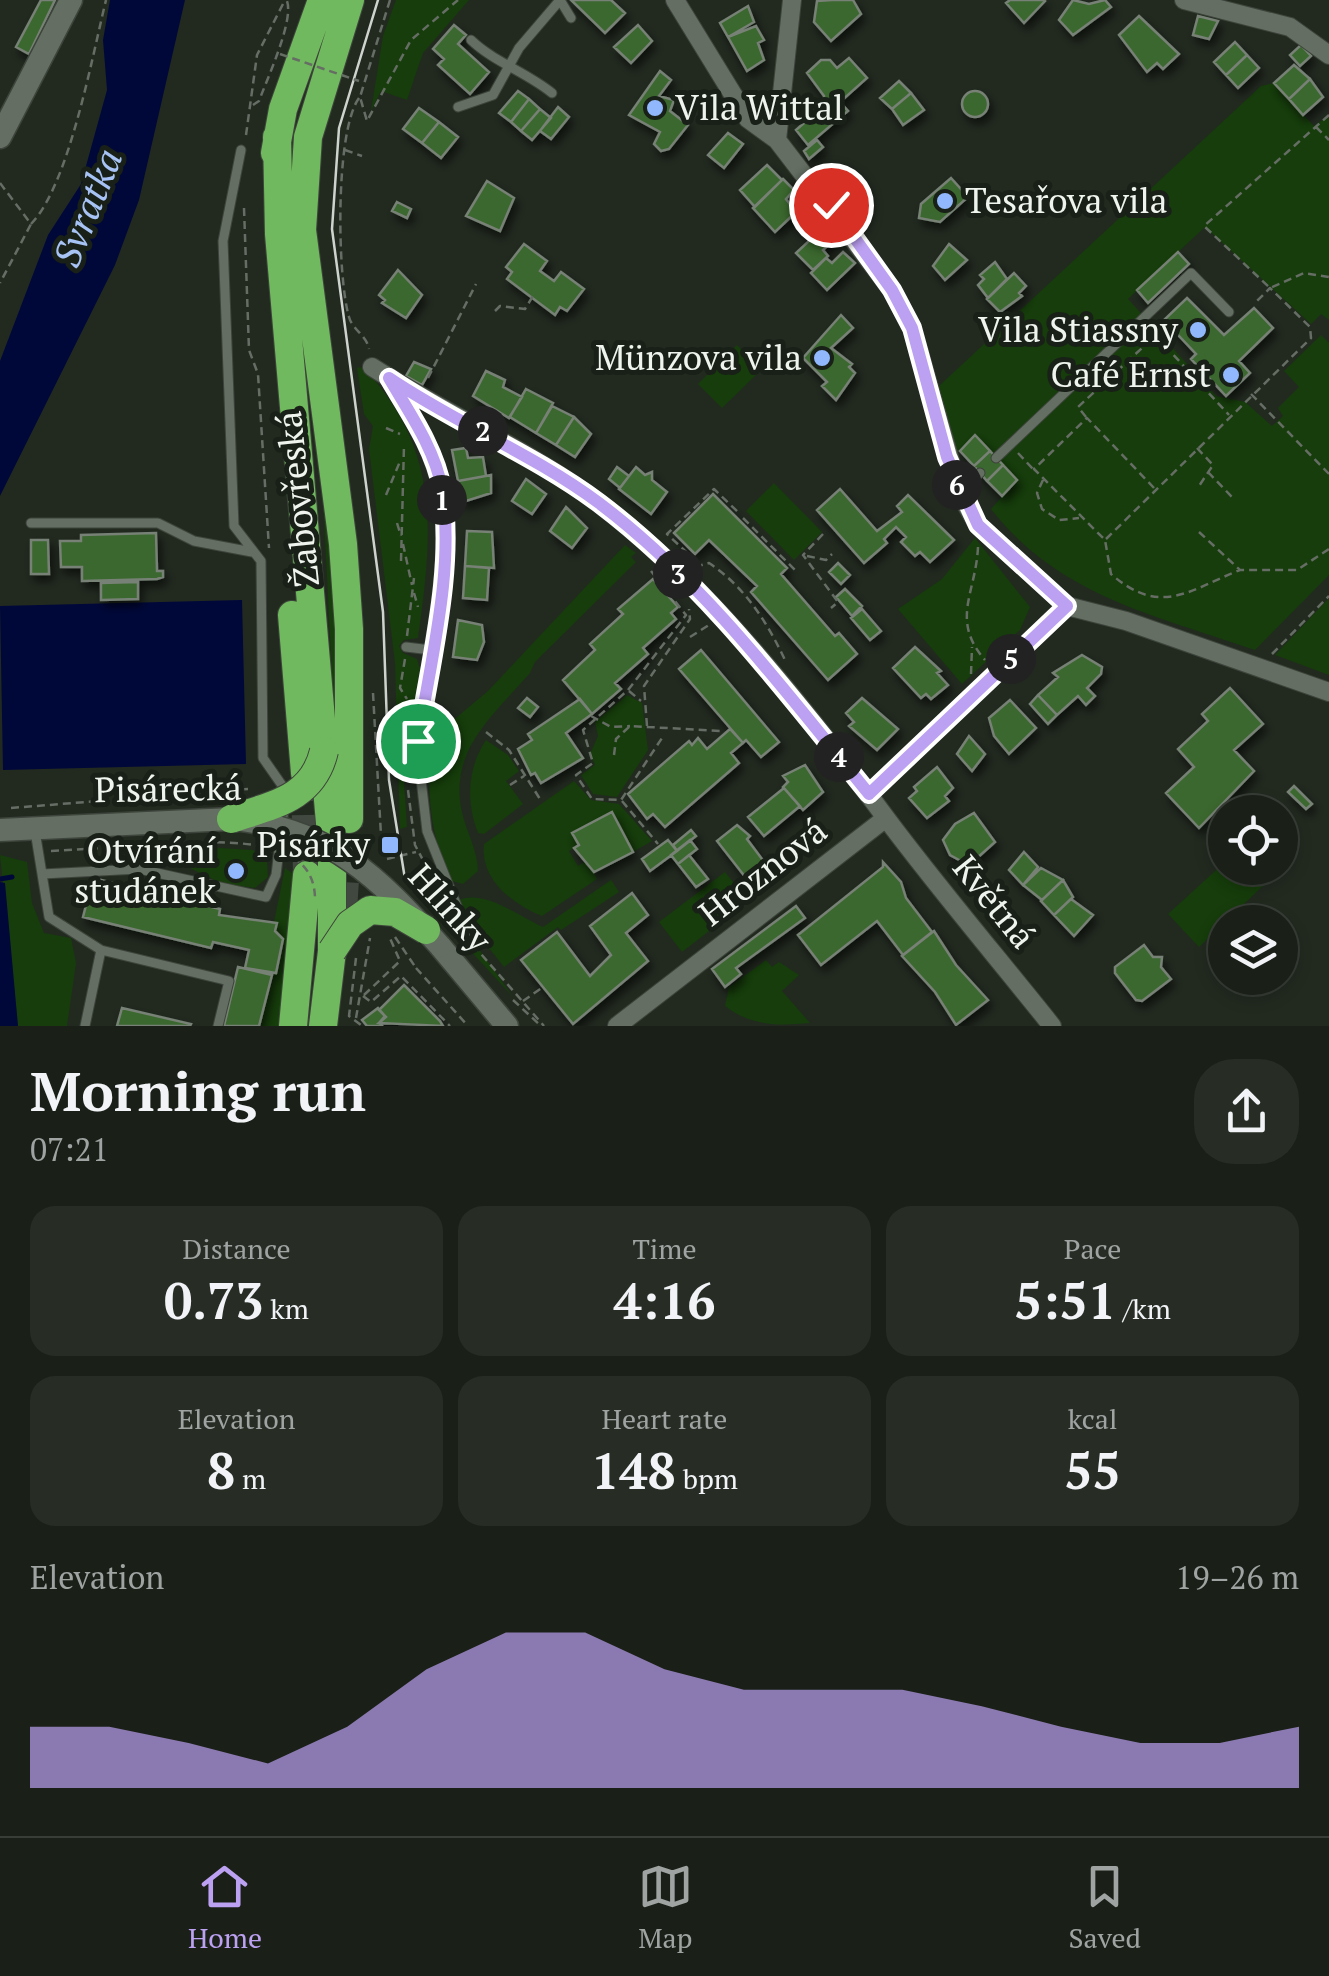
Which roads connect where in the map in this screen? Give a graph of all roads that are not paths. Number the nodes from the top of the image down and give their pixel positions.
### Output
1 (71, 0) edge
2 (322, 0) edge
3 (350, 0) edge
4 (560, 0) edge
5 (676, 0) edge
6 (792, 0) edge
7 (1184, 0) edge
8 (571, 18) dead end
9 (470, 40) dead end
10 (1329, 55) edge
11 (510, 64) junction
12 (552, 93) dead end
13 (458, 107) dead end
14 (0, 137) edge
15 (277, 137) junction
16 (777, 140) junction
17 (241, 150) dead end
18 (306, 278) junction
19 (1229, 312) dead end
20 (372, 367) road end
21 (389, 378) junction
22 (996, 458) dead end
23 (980, 473) dead end
24 (959, 492) junction
25 (31, 523) dead end
26 (252, 552) junction
27 (1067, 606) junction
28 (406, 646) dead end
29 (431, 650) junction
30 (318, 676) junction
31 (1329, 692) edge
32 (324, 751) junction
33 (420, 771) joint
34 (304, 773) tunnel mouth
35 (869, 794) junction
36 (886, 818) junction
37 (349, 819) tunnel mouth
38 (212, 827) junction
39 (0, 830) edge
40 (37, 840) junction
41 (332, 846) junction
42 (42, 874) junction
43 (311, 887) tunnel mouth
44 (458, 911) road end
45 (433, 938) junction
46 (101, 950) junction
47 (344, 951) junction
48 (84, 1026) edge
49 (218, 1026) edge
50 (293, 1026) edge
51 (323, 1026) edge
52 (507, 1026) edge
53 (618, 1026) edge
54 (1052, 1026) edge

1 - 14 street
2 - 15 highway, Žabovřeská
3 - 18 highway, Žabovřeská
4 - 8 lane
4 - 11 lane
5 - 16 street
6 - 16 street
7 - 10 street
9 - 11 lane
11 - 12 lane
11 - 13 lane
15 - 30 highway
15 - 34 highway, Žabovřeská
16 - 24 street
17 - 26 lane
18 - 30 highway
18 - 37 highway, Žabovřeská
19 - 22 lane
20 - 21 street
21 - 29 street
21 - 35 street
23 - 24 lane
24 - 27 street
25 - 26 lane
26 - 42 lane
27 - 31 street
27 - 35 street
28 - 29 lane
29 - 33 street
30 - 32 highway
32 - 38 highway, bridge
32 - 41 highway, bridge
33 - 44 lane
35 - 36 street
36 - 53 street, Hroznová
36 - 54 street, Květná
38 - 40 street, Pisárecká
38 - 41 street, Pisárecká, bridge
39 - 40 street, Pisárecká
40 - 42 lane
41 - 45 street, Hlinky, bridge
41 - 47 highway, bridge
42 - 46 lane
43 - 50 highway
45 - 47 highway, bridge
45 - 52 street, Hlinky
46 - 48 lane
46 - 49 lane
47 - 51 highway

